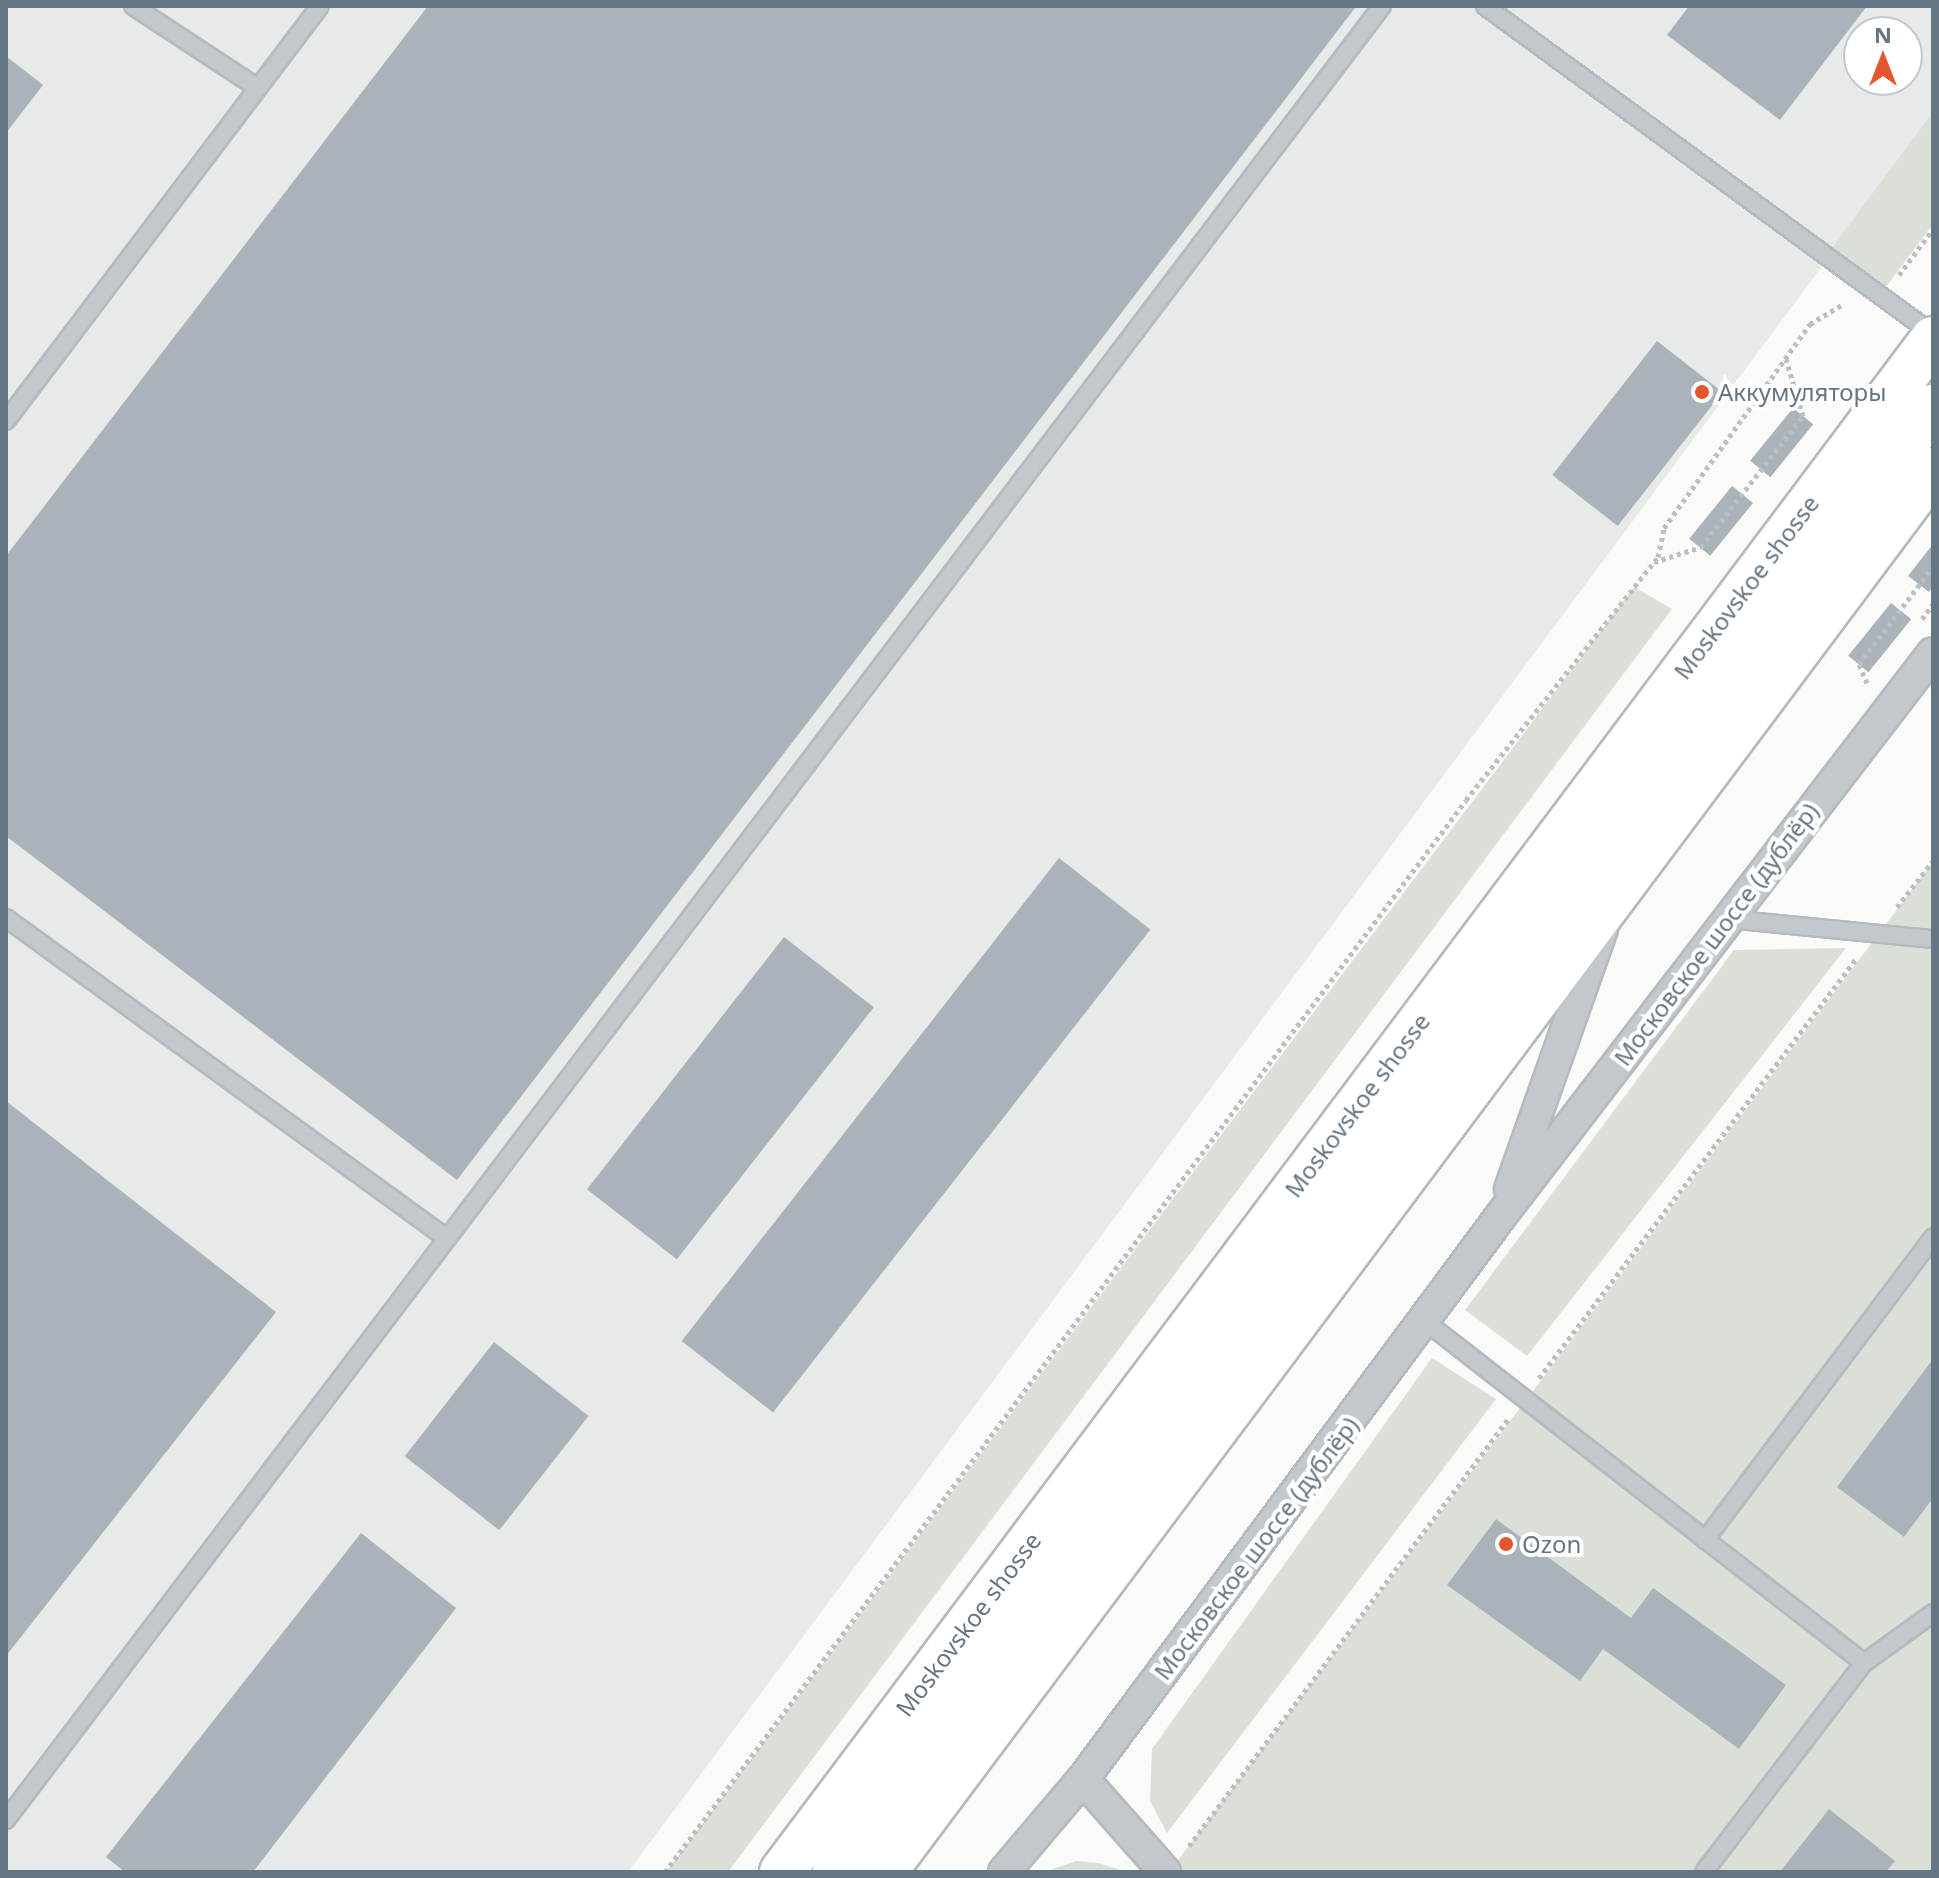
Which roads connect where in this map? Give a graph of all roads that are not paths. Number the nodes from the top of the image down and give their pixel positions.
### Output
1 (133, 6) edge
2 (320, 6) edge
3 (1382, 6) edge
4 (1485, 6) edge
5 (258, 88) junction
6 (1933, 337) edge
7 (1933, 407) edge
8 (6, 421) edge
9 (1933, 470) edge
10 (1933, 653) edge
11 (1660, 769) junction
12 (1613, 900) junction
13 (6, 918) edge
14 (1727, 919) junction
15 (1933, 939) edge
16 (1500, 1217) junction
17 (445, 1237) junction
18 (1933, 1237) edge
19 (1426, 1322) junction
20 (1705, 1540) junction
21 (1933, 1613) edge
22 (1864, 1663) junction
23 (1083, 1779) junction
24 (6, 1820) edge
25 (1172, 1866) edge
26 (782, 1872) edge
27 (835, 1872) edge
28 (884, 1872) edge
29 (1004, 1872) edge
30 (1704, 1872) edge

1 - 5 lane
2 - 5 lane
3 - 17 lane
4 - 6 lane
5 - 8 lane
6 - 26 main road, Moskovskoe shosse
7 - 11 main road, Moskovskoe shosse
9 - 12 main road
10 - 14 street, Московское шоссе (дублёр)
11 - 12 street, Московское шоссе (дублёр)
11 - 27 main road, Moskovskoe shosse
12 - 16 street, Московское шоссе (дублёр)
12 - 28 main road
13 - 17 lane
14 - 15 lane
14 - 16 street, Московское шоссе (дублёр)
16 - 19 street, Московское шоссе (дублёр)
17 - 24 lane
18 - 20 lane
19 - 20 lane
19 - 23 street, Московское шоссе (дублёр)
20 - 22 lane
21 - 22 lane
22 - 30 lane
23 - 25 street
23 - 29 street, Московское шоссе (дублёр)

